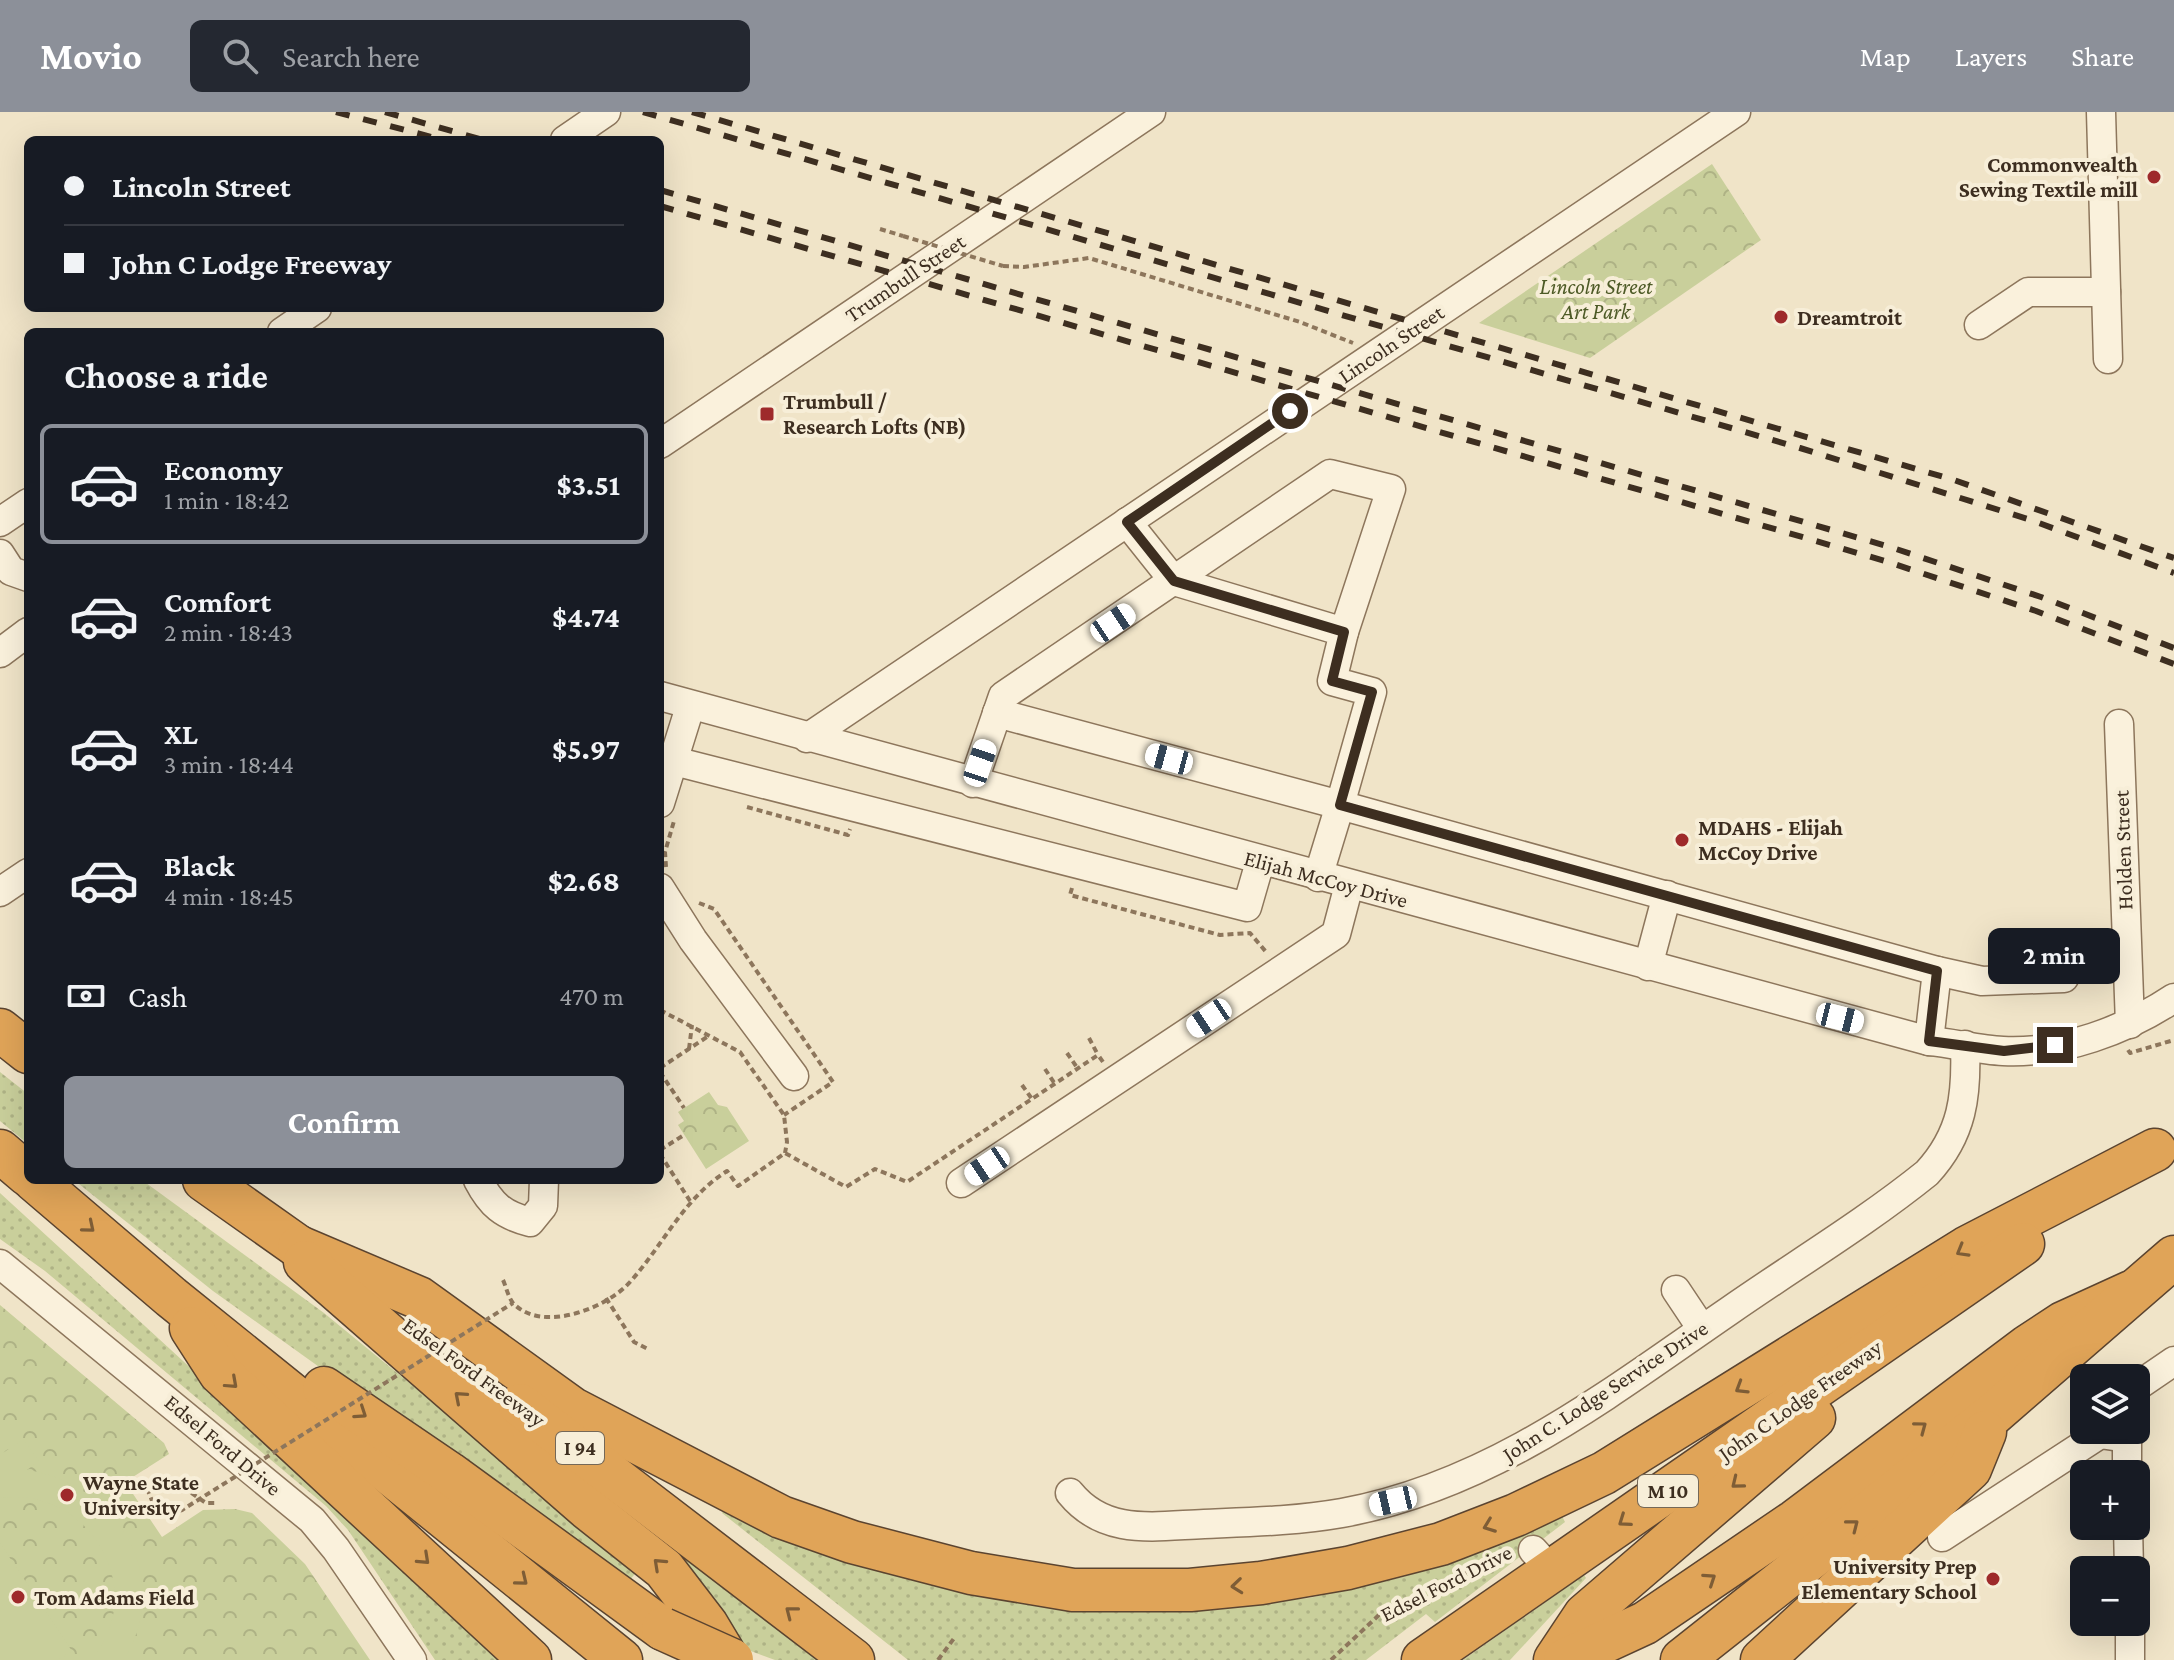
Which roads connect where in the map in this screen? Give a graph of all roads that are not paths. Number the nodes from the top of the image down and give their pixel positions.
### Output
1 (606, 112) edge
2 (1151, 112) edge
3 (1736, 112) edge
4 (2101, 112) edge
5 (571, 136) edge
6 (2106, 292) junction
7 (1979, 325) dead end
8 (2108, 359) dead end
9 (664, 441) edge
10 (24, 506) edge
11 (0, 522) edge
12 (1127, 522) junction
13 (0, 554) edge
14 (24, 580) edge
15 (1174, 581) junction
16 (1344, 632) junction
17 (24, 635) edge
18 (0, 653) edge
19 (664, 697) edge
20 (690, 707) junction
21 (997, 713) junction
22 (2119, 724) dead end
23 (807, 738) junction
24 (674, 761) junction
25 (973, 783) junction
26 (664, 805) edge
27 (1340, 805) junction
28 (1260, 862) junction
29 (24, 876) edge
30 (1318, 877) junction
31 (664, 881) edge
32 (1349, 885) junction
33 (0, 892) edge
34 (1667, 895) junction
35 (1648, 966) junction
36 (1937, 971) junction
37 (2064, 978) dead end
38 (2174, 998) edge
39 (2130, 1024) junction
40 (0, 1030) edge
41 (1929, 1041) junction
42 (1965, 1045) junction
43 (24, 1049) edge
44 (794, 1076) dead end
45 (2165, 1143) edge
46 (0, 1151) edge
47 (24, 1172) edge
48 (961, 1183) dead end
49 (39, 1184) edge
50 (209, 1184) edge
51 (480, 1184) edge
52 (544, 1184) edge
53 (247, 1212) junction
54 (299, 1247) junction
55 (2174, 1257) edge
56 (0, 1264) edge
57 (1676, 1290) dead end
58 (2131, 1292) junction
59 (171, 1297) junction
60 (1702, 1329) junction
61 (1896, 1334) junction
62 (2174, 1361) edge
63 (266, 1372) junction
64 (2150, 1377) edge
65 (1992, 1415) junction
66 (2085, 1444) edge
67 (1070, 1493) dead end
68 (1942, 1537) dead end
69 (1538, 1538) junction
70 (2130, 1636) edge
71 (412, 1660) edge
72 (530, 1660) edge
73 (621, 1660) edge
74 (730, 1660) edge
75 (853, 1660) edge
76 (1423, 1660) edge
77 (1555, 1660) edge
78 (1565, 1660) edge
79 (1682, 1660) edge
80 (1762, 1660) edge
81 (2130, 1660) edge

1 - 5 street
2 - 9 street, Trumbull Street
3 - 12 street, Lincoln Street
4 - 6 street
6 - 7 street
6 - 8 street
10 - 11 street
12 - 15 street
12 - 23 street, Lincoln Street
13 - 14 street
15 - 16 street
15 - 16 street
15 - 21 street
16 - 27 street
17 - 18 street
19 - 20 street, Elijah McCoy Drive
20 - 23 street, Elijah McCoy Drive
20 - 24 street
21 - 25 street
21 - 27 street
22 - 39 street, Holden Street
23 - 25 street, Elijah McCoy Drive
24 - 26 street
24 - 28 street
25 - 28 street, Elijah McCoy Drive
27 - 30 street
27 - 34 street
28 - 30 street, Elijah McCoy Drive
29 - 33 street
30 - 32 street, Elijah McCoy Drive
31 - 44 street
32 - 35 street, Elijah McCoy Drive
32 - 48 street
34 - 35 street
34 - 36 street
35 - 41 street, Elijah McCoy Drive
36 - 37 street
36 - 41 street
38 - 39 street
39 - 42 street
40 - 43 highway
41 - 42 street, Elijah McCoy Drive
42 - 60 street, John C. Lodge Service Drive
45 - 61 highway, John C Lodge Freeway / M 10
45 -> 69 highway
46 - 47 highway
49 -> 59 highway
50 - 53 highway, Edsel Ford Freeway / I 94
51 - 52 street
53 - 54 highway, Edsel Ford Freeway / I 94
74 -> 53 highway
69 -> 54 highway
75 -> 54 highway, Edsel Ford Freeway / I 94
55 - 58 highway
56 - 71 street, Edsel Ford Drive
57 - 60 street
58 - 65 highway
78 -> 58 highway
59 - 63 highway
59 -> 72 highway
60 - 67 street, John C. Lodge Service Drive
61 -> 69 highway, John C Lodge Freeway / M 10
61 -> 77 highway
62 - 64 street
63 -> 73 highway
63 -> 74 highway, bridge
79 -> 65 highway
65 - 80 highway
66 - 68 street
69 - 76 highway, John C Lodge Freeway / M 10
70 - 81 street

